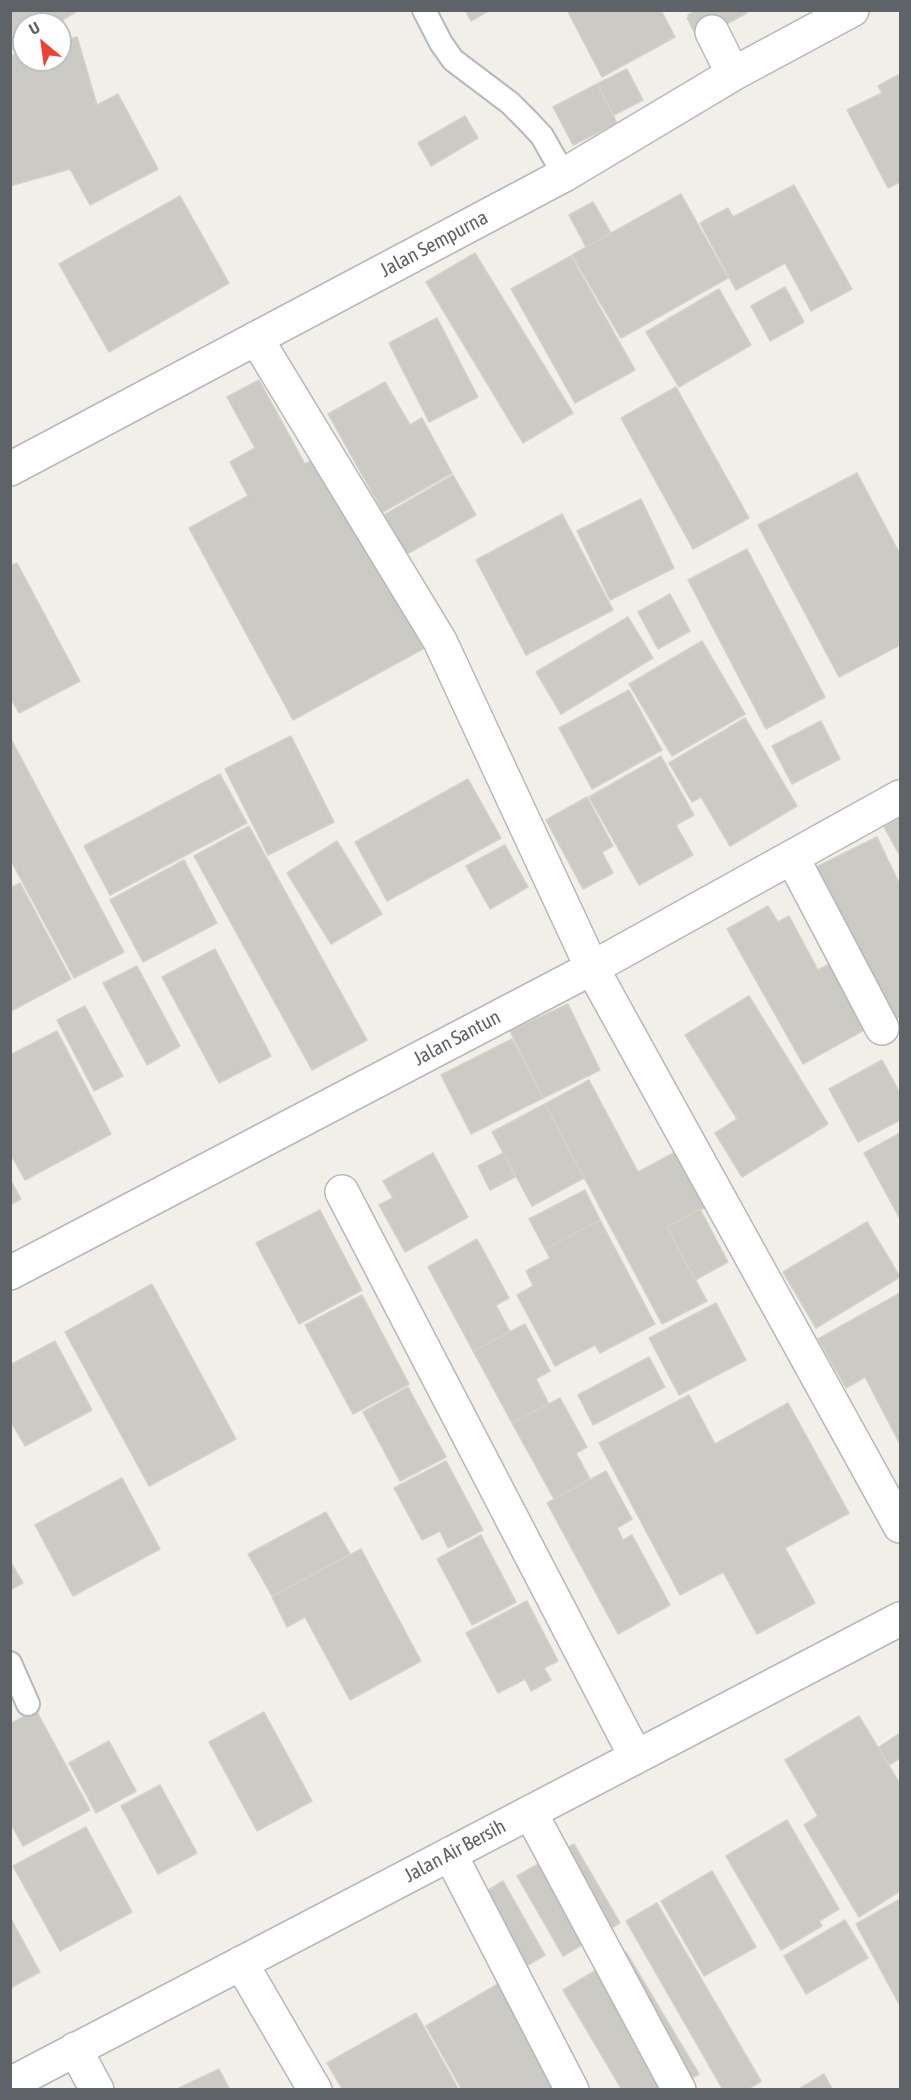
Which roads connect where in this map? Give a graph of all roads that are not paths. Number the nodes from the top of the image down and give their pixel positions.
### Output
1 (424, 10) edge
2 (852, 10) edge
3 (712, 32) tunnel mouth
4 (733, 74) junction
5 (564, 176) junction
6 (256, 338) junction
7 (10, 469) edge
8 (900, 797) edge
9 (792, 857) junction
10 (592, 968) junction
11 (882, 1028) dead end
12 (342, 1192) dead end
13 (10, 1273) edge
14 (900, 1526) edge
15 (900, 1619) edge
16 (10, 1664) edge
17 (28, 1704) dead end
18 (636, 1757) junction
19 (530, 1812) junction
20 (450, 1854) junction
21 (241, 1964) junction
22 (75, 2049) junction
23 (10, 2084) edge
24 (97, 2090) edge
25 (315, 2090) edge
26 (572, 2090) edge
27 (679, 2090) edge

1 - 5 lane
2 - 4 street, Jalan Sempurna
3 - 4 street
4 - 5 street, Jalan Sempurna
5 - 6 street, Jalan Sempurna
6 - 7 street, Jalan Sempurna
6 - 10 street
8 - 9 street, Jalan Santun
9 - 10 street, Jalan Santun
9 - 11 street
10 - 13 street, Jalan Santun
10 - 14 street
12 - 18 street
15 - 18 street, Jalan Air Bersih
16 - 17 lane
18 - 19 street, Jalan Air Bersih
19 - 20 street, Jalan Air Bersih
19 - 27 street
20 - 21 street, Jalan Air Bersih
20 - 26 street
21 - 22 street, Jalan Air Bersih
21 - 25 street
22 - 23 street, Jalan Air Bersih
22 - 24 street

